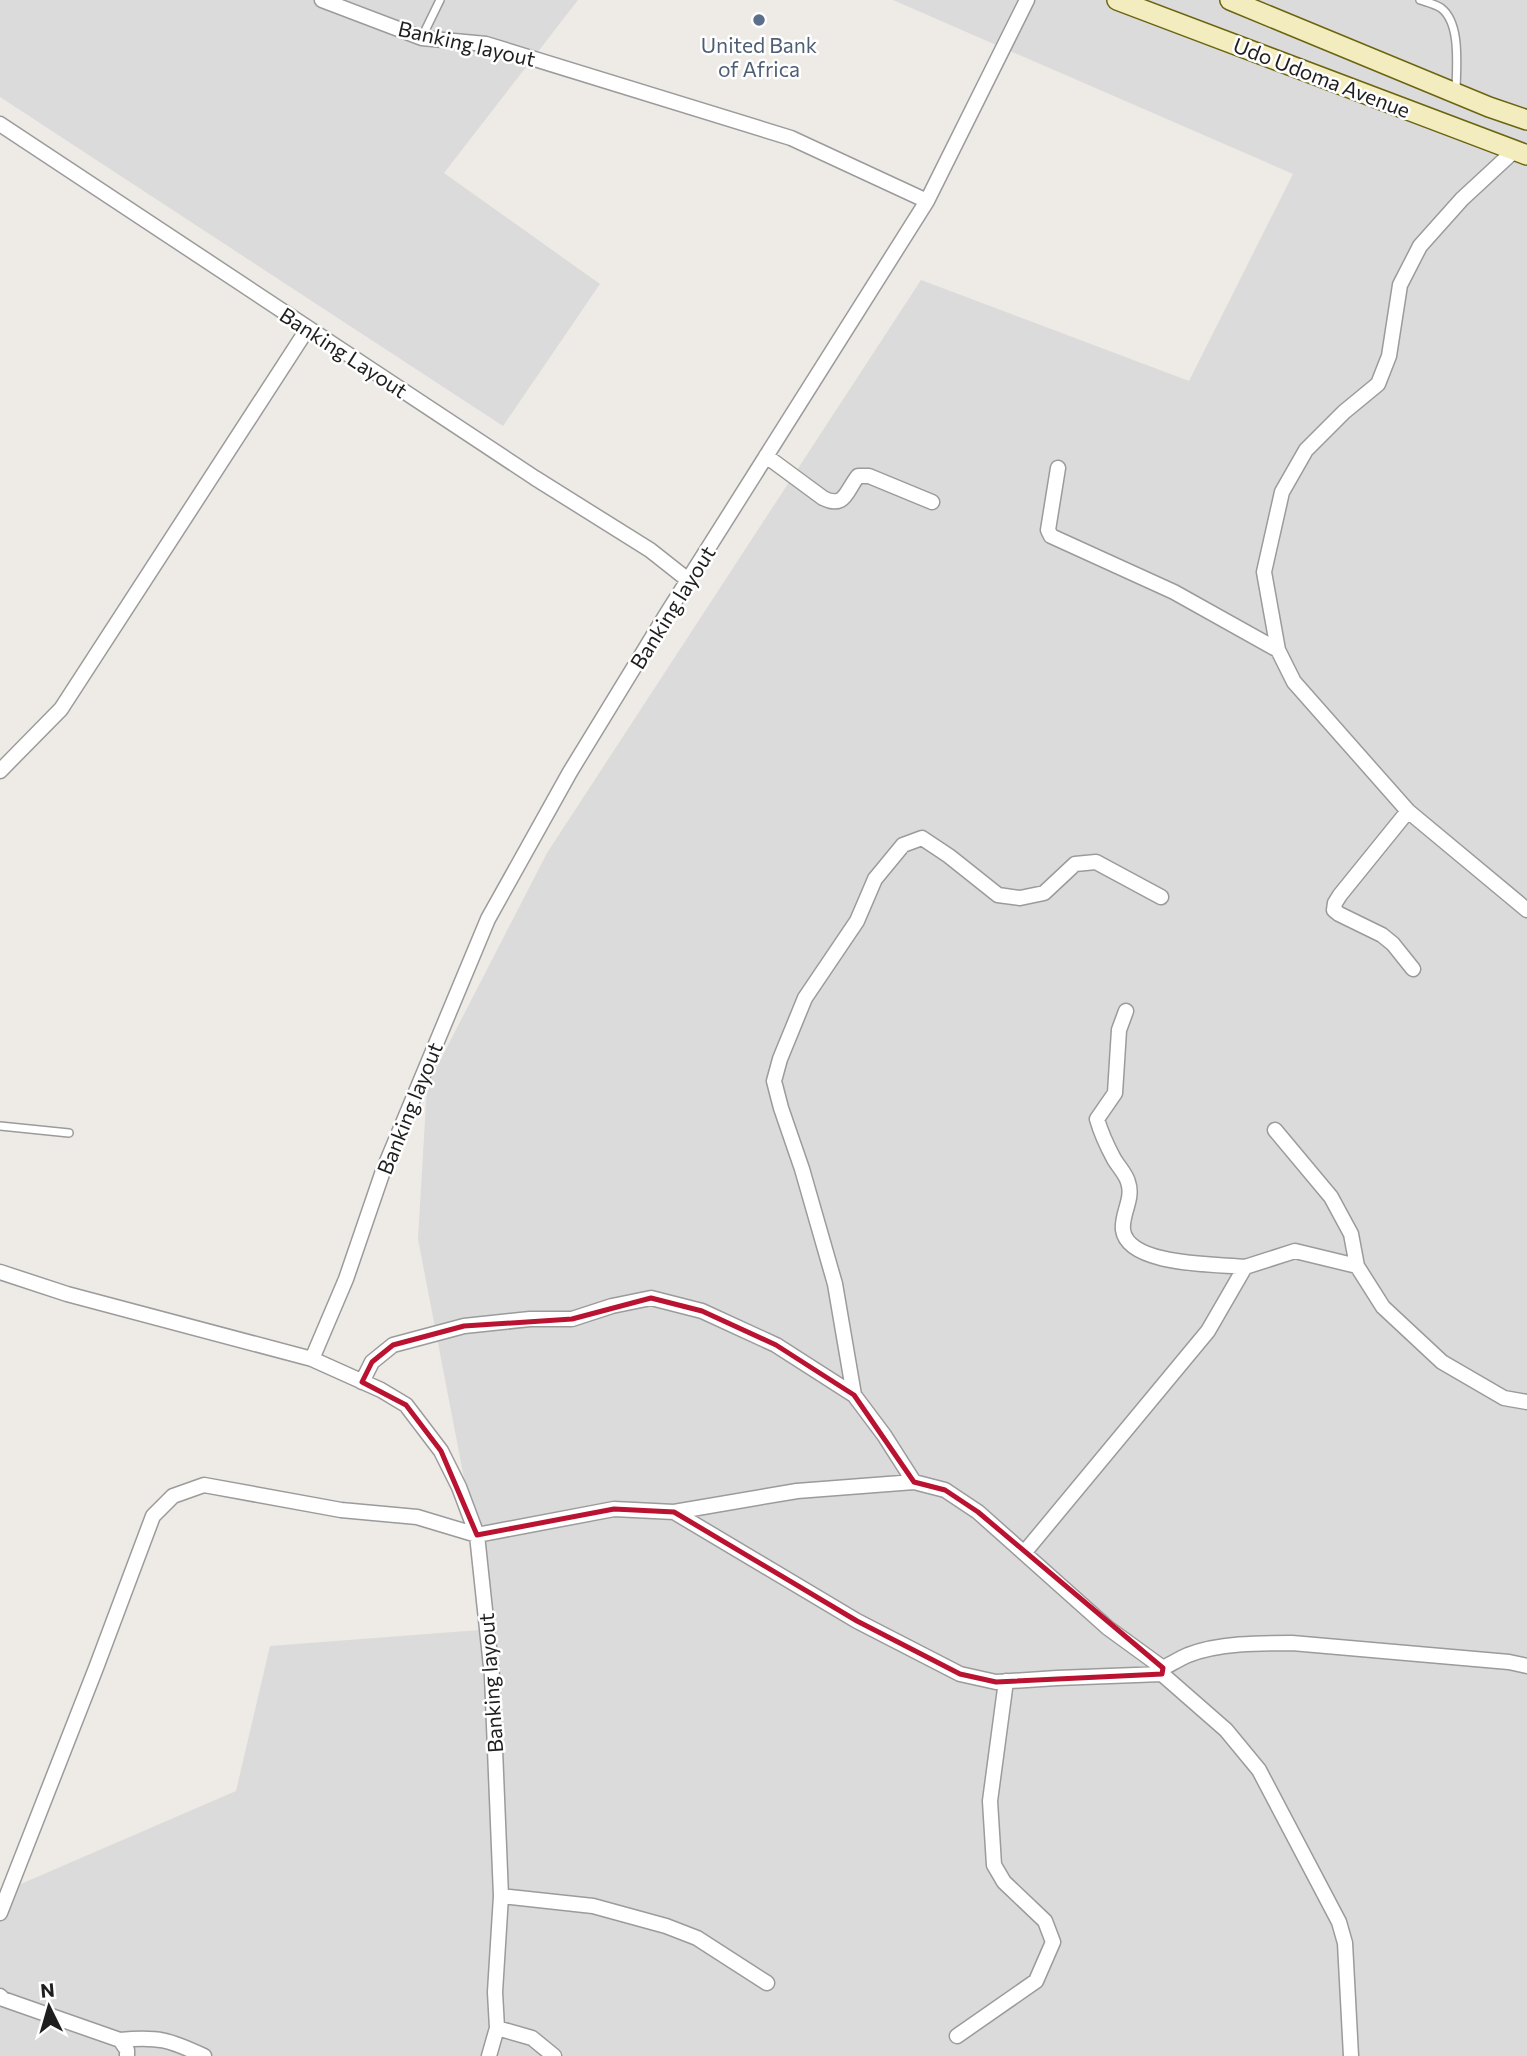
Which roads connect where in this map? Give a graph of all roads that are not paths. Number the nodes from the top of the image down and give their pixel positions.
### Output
1 (322, 0) edge
2 (440, 0) edge
3 (1027, 0) edge
4 (1117, 0) edge
5 (1230, 0) edge
6 (1420, 0) edge
7 (422, 38) junction
8 (1456, 93) junction
9 (1527, 120) edge
10 (0, 124) edge
11 (1521, 152) edge
12 (927, 201) junction
13 (308, 328) junction
14 (766, 456) junction
15 (1058, 468) dead end
16 (932, 502) dead end
17 (688, 580) junction
18 (1278, 650) junction
19 (0, 771) edge
20 (1408, 811) junction
21 (1161, 897) dead end
22 (1527, 910) edge
23 (1413, 969) dead end
24 (1126, 1011) dead end
25 (0, 1126) edge
26 (1275, 1130) dead end
27 (69, 1133) dead end
28 (1357, 1266) junction
29 (1245, 1267) junction
30 (0, 1272) edge
31 (312, 1359) junction
32 (362, 1382) junction
33 (854, 1395) junction
34 (1527, 1402) edge
35 (914, 1482) junction
36 (674, 1511) junction
37 (477, 1535) junction
38 (1024, 1553) junction
39 (1527, 1666) edge
40 (1163, 1671) junction
41 (1006, 1681) junction
42 (501, 1896) junction
43 (0, 1913) edge
44 (766, 1983) dead end
45 (0, 1996) edge
46 (497, 2028) junction
47 (957, 2036) dead end
48 (120, 2040) junction
49 (127, 2056) edge
50 (204, 2056) edge
51 (489, 2056) edge
52 (554, 2056) edge
53 (1351, 2056) edge

1 - 7 street, Banking layout
2 - 7 lane
3 - 12 street, Banking layout
4 - 11 main road, Udo Udoma Avenue
5 - 8 main road, Udo Udoma Avenue
6 - 8 lane
7 - 12 street, Banking layout
8 - 9 main road, Udo Udoma Avenue
10 - 13 street, Banking Layout
11 - 18 street
12 - 14 street, Banking layout
13 - 17 street, Banking Layout
13 - 19 street
14 - 16 street
14 - 17 street, Banking layout
15 - 18 street
17 - 31 street, Banking layout
18 - 20 street
20 - 22 street
20 - 23 street
21 - 33 street
24 - 29 street
25 - 27 lane
26 - 28 street
28 - 29 street
28 - 34 street
29 - 38 street
30 - 31 street
31 - 32 street, Banking layout
32 - 33 street
32 - 37 street, Banking layout
33 - 35 street
35 - 36 street
35 - 38 street
36 - 37 street
36 - 41 street
37 - 42 street, Banking layout
37 - 43 street
38 - 40 street
39 - 40 street
40 - 41 street
40 - 53 street
41 - 47 street
42 - 44 street
42 - 46 street, Banking layout
45 - 48 street
46 - 51 street, Banking layout
46 - 52 street
48 - 49 street
48 - 50 street

